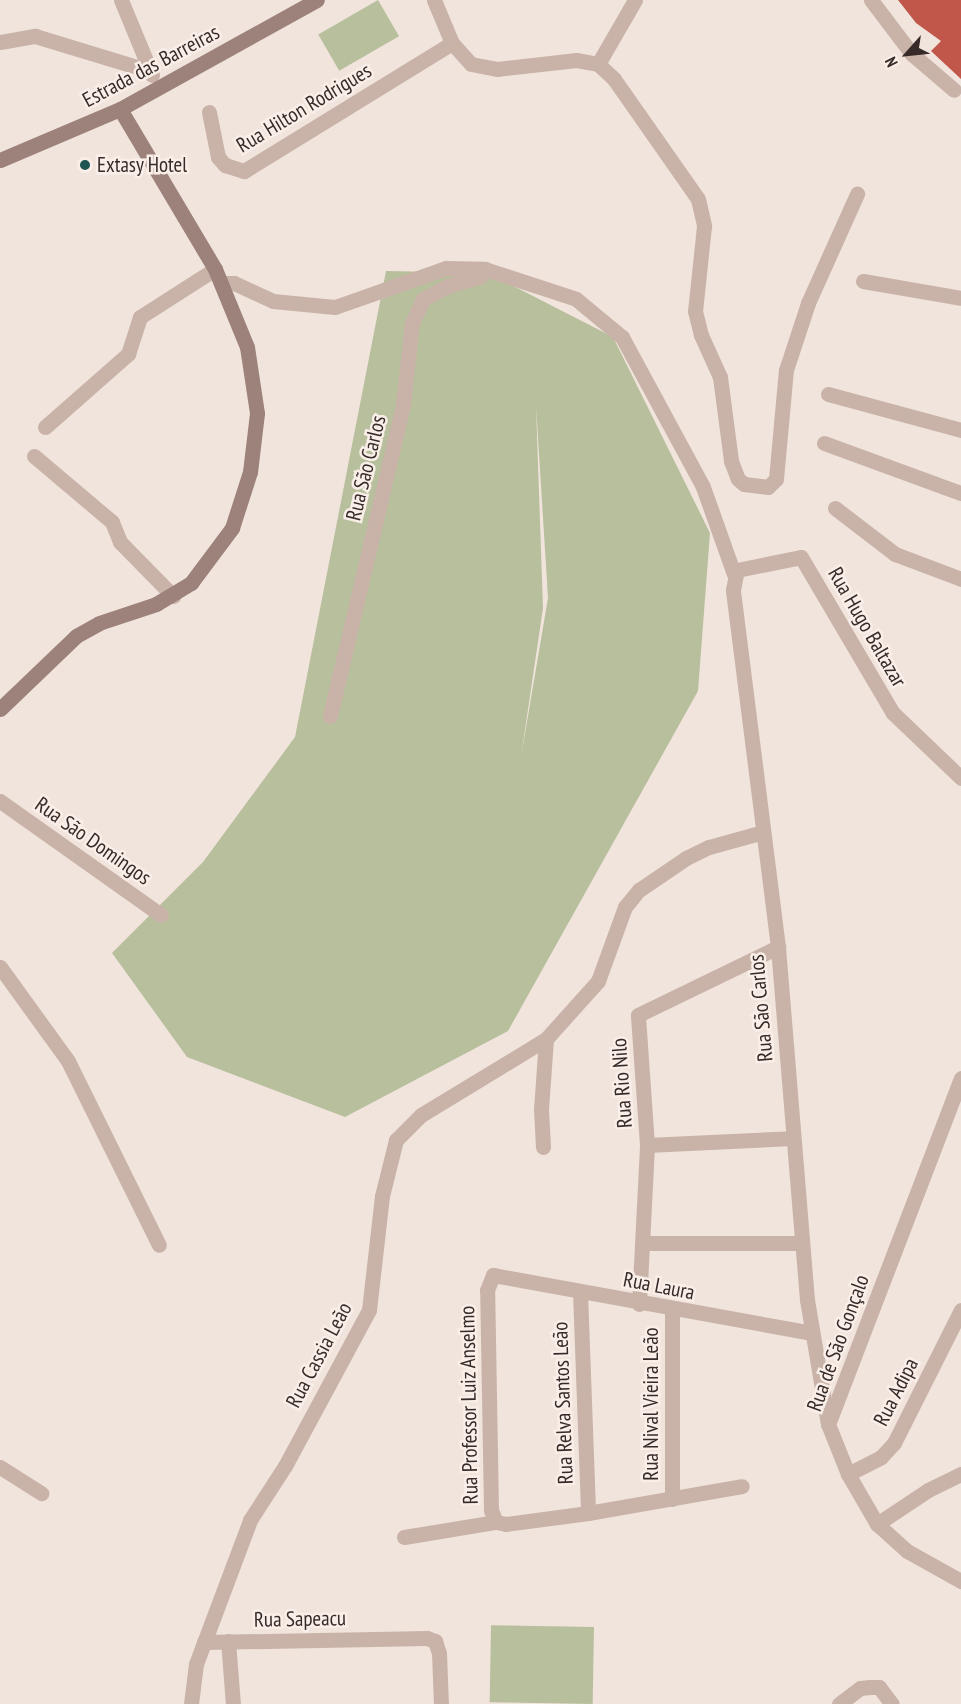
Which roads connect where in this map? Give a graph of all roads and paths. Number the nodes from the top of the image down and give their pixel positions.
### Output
1 (121, 0) edge
2 (317, 0) edge
3 (434, 0) edge
4 (635, 0) edge
5 (871, 0) edge
6 (0, 42) edge
7 (452, 43) junction
8 (598, 64) junction
9 (150, 71) junction
10 (159, 88) junction
11 (954, 90) dead end
12 (120, 109) junction
13 (209, 112) dead end
14 (0, 160) edge
15 (857, 194) dead end
16 (485, 269) junction
17 (218, 276) junction
18 (863, 281) dead end
19 (961, 298) edge
20 (828, 394) dead end
21 (45, 428) dead end
22 (961, 430) edge
23 (824, 443) dead end
24 (34, 456) dead end
25 (961, 493) edge
26 (835, 508) dead end
27 (734, 574) junction
28 (961, 579) edge
29 (173, 596) junction
30 (0, 709) edge
31 (330, 716) dead end
32 (961, 778) edge
33 (0, 801) edge
34 (763, 832) junction
35 (161, 915) dead end
36 (778, 947) junction
37 (0, 967) edge
38 (546, 1039) junction
39 (961, 1078) edge
40 (793, 1138) junction
41 (647, 1145) junction
42 (543, 1147) dead end
43 (643, 1243) junction
44 (801, 1243) junction
45 (159, 1245) dead end
46 (500, 1274) joint
47 (580, 1292) junction
48 (639, 1304) junction
49 (672, 1310) junction
50 (961, 1310) edge
51 (811, 1333) junction
52 (828, 1424) junction
53 (0, 1467) edge
54 (848, 1474) junction
55 (961, 1474) edge
56 (742, 1486) dead end
57 (41, 1493) dead end
58 (672, 1499) junction
59 (588, 1513) junction
60 (496, 1522) junction
61 (877, 1524) junction
62 (404, 1537) dead end
63 (961, 1581) edge
64 (228, 1641) junction
65 (204, 1642) junction
66 (191, 1704) edge
67 (233, 1704) edge
68 (441, 1704) edge
69 (839, 1704) edge
70 (892, 1704) edge

1 - 9 street
2 - 10 street, Estrada das Barreiras
3 - 7 street
4 - 8 street
5 - 11 street
6 - 9 street
7 - 8 street
7 - 13 street, Rua Hilton Rodrigues
8 - 15 street
9 - 10 street
10 - 12 street, Estrada das Barreiras
12 - 14 street, Estrada das Barreiras
12 - 17 street
16 - 17 street
16 - 27 street
16 - 31 street, Rua São Carlos
17 - 21 street
17 - 29 street
18 - 19 street
20 - 22 street
23 - 25 street
24 - 29 street
26 - 28 street
27 - 32 street, Rua Hugo Baltazar
27 - 34 street, Rua São Carlos
29 - 30 street
33 - 35 street, Rua São Domingos
34 - 36 street, Rua São Carlos
34 - 38 street, Rua Cassia Leão
36 - 40 street, Rua São Carlos
36 - 41 street, Rua Rio Nilo
37 - 45 street
38 - 42 street
38 - 65 street, Rua Cassia Leão
39 - 52 street, Rua de São Gonçalo
40 - 41 street
40 - 44 street, Rua São Carlos
41 - 43 street, Rua Rio Nilo
43 - 44 street
43 - 48 street, Rua Rio Nilo
44 - 51 street, Rua São Carlos
46 - 47 street, Rua Laura
46 - 60 street, Rua Professor Luiz Anselmo
47 - 48 street, Rua Laura
47 - 59 street, Rua Relva Santos Leão
48 - 49 street, Rua Laura
49 - 51 street, Rua Laura
49 - 58 street, Rua Nival Vieira Leão
50 - 54 street, Rua Adipa
51 - 52 street, Rua São Carlos
52 - 54 street, Rua de São Gonçalo
53 - 57 street
54 - 61 street, Rua de São Gonçalo
55 - 61 street
56 - 58 street, Rua Nival Vieira Leão
58 - 59 street, Rua Nival Vieira Leão
59 - 60 street, Rua Professor Luiz Anselmo
60 - 62 street
61 - 63 street, Rua de São Gonçalo
64 - 65 street
64 - 67 street, Rua Sapeacu
64 - 68 street, Rua Sapeacu
65 - 66 street, Rua Cassia Leão
69 - 70 street

